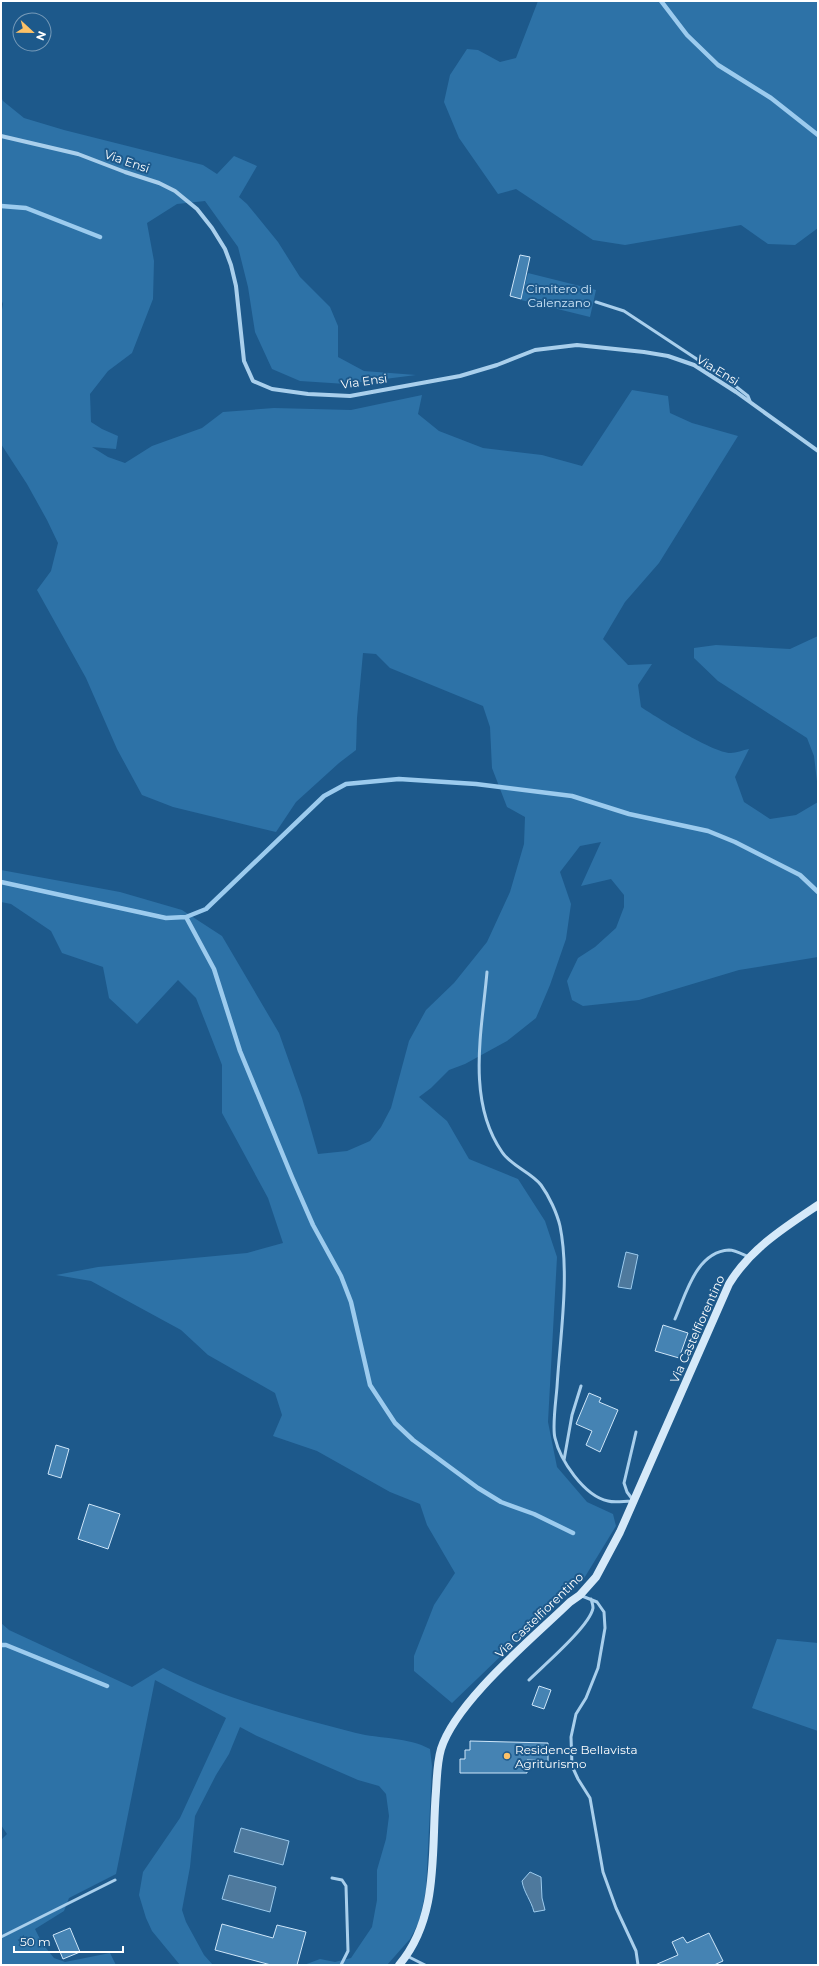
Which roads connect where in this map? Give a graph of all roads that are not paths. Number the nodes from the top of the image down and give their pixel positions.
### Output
1 (1, 136) edge
2 (596, 302) dead end
3 (751, 403) junction
4 (818, 451) edge
5 (487, 972) dead end
6 (818, 1205) edge
7 (749, 1257) junction
8 (675, 1319) dead end
9 (580, 1386) dead end
10 (636, 1432) dead end
11 (564, 1460) junction
12 (634, 1502) junction
13 (580, 1595) junction
14 (592, 1599) junction
15 (529, 1680) dead end
16 (332, 1878) dead end
17 (115, 1880) dead end
18 (1, 1937) edge
19 (407, 1956) junction
20 (341, 1965) edge
21 (399, 1965) edge
22 (425, 1965) edge
23 (638, 1965) edge

1 - 3 street, Via Ensi
2 - 3 lane
3 - 4 street, Via Ensi
5 - 11 lane
6 - 7 street, Via Castelfiorentino
7 - 8 lane
7 - 12 street, Via Castelfiorentino
9 - 11 lane
10 - 12 lane
11 - 12 lane
12 - 13 street, Via Castelfiorentino
13 - 14 lane
13 - 19 street, Via Castelfiorentino
14 - 15 lane
14 - 23 lane
16 - 20 lane
17 - 18 lane
19 - 21 street, Via Castelfiorentino
19 - 22 lane

